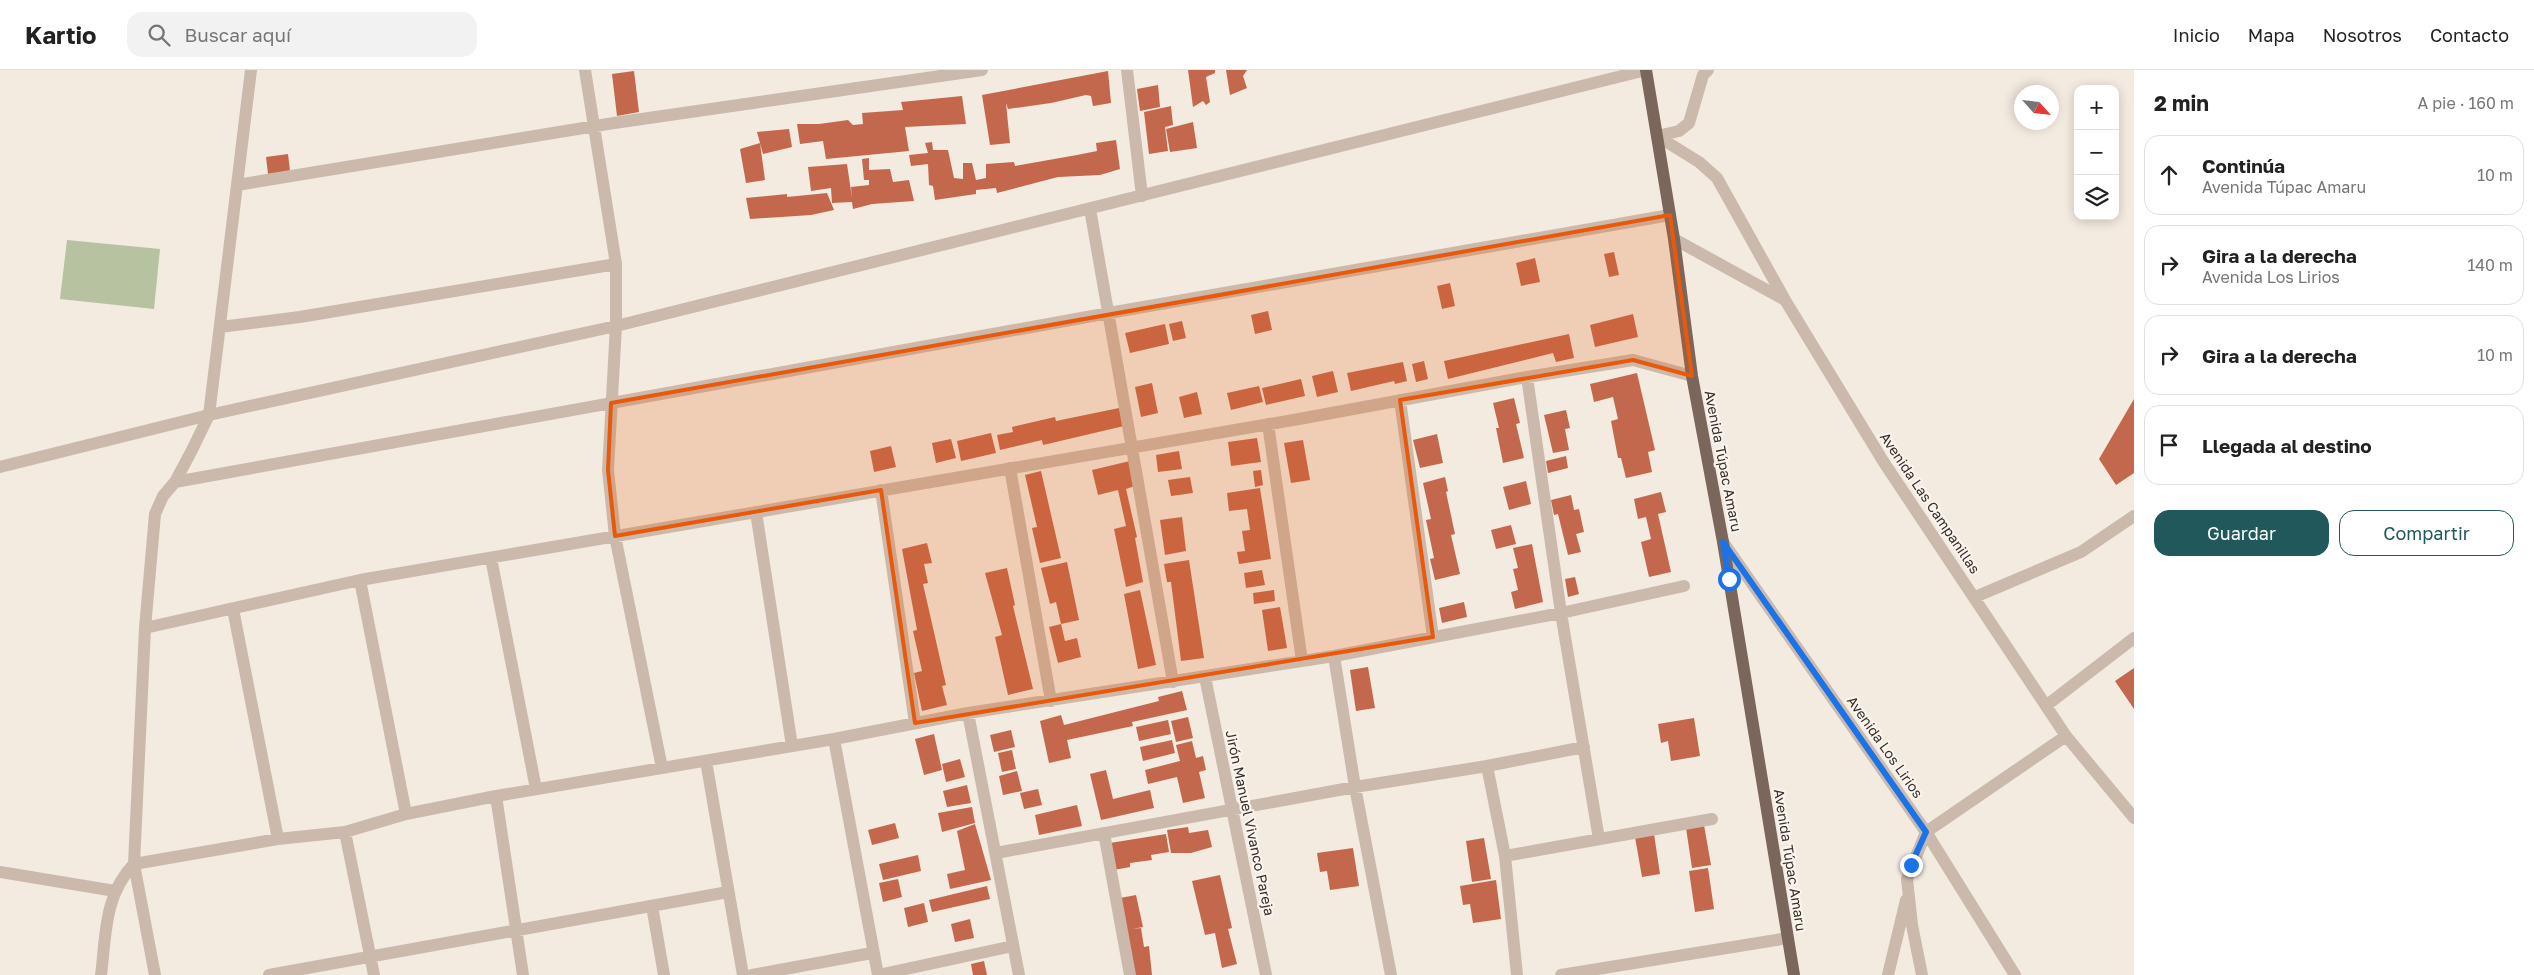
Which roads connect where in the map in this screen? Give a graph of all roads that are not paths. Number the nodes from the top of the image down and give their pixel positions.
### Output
1 (251, 70) edge
2 (585, 70) edge
3 (982, 70) edge
4 (1126, 70) edge
5 (1646, 70) edge
6 (1708, 70) edge
7 (593, 127) junction
8 (1657, 136) junction
9 (237, 185) junction
10 (1142, 196) junction
11 (1090, 209) junction
12 (1670, 215) junction
13 (1674, 239) junction
14 (616, 264) junction
15 (1785, 300) junction
16 (1109, 313) junction
17 (616, 326) junction
18 (220, 327) junction
19 (1692, 376) junction
20 (1527, 377) junction
21 (1400, 400) junction
22 (611, 403) junction
23 (209, 415) junction
24 (1268, 424) junction
25 (1133, 447) junction
26 (0, 467) edge
27 (1010, 468) junction
28 (175, 482) junction
29 (881, 490) junction
30 (756, 512) junction
31 (2134, 516) edge
32 (615, 536) junction
33 (1723, 542) junction
34 (491, 558) junction
35 (360, 580) junction
36 (1684, 586) dead end
37 (1974, 597) junction
38 (233, 609) junction
39 (1561, 613) junction
40 (145, 628) junction
41 (1433, 637) junction
42 (2134, 638) edge
43 (1334, 656) junction
44 (1302, 661) junction
45 (1204, 678) junction
46 (1173, 682) junction
47 (1051, 701) junction
48 (2047, 705) junction
49 (968, 713) junction
50 (915, 723) junction
51 (2066, 736) junction
52 (834, 739) junction
53 (792, 746) junction
54 (1584, 747) junction
55 (706, 761) junction
56 (1487, 766) junction
57 (662, 768) junction
58 (1355, 786) junction
59 (536, 789) junction
60 (496, 796) junction
61 (1234, 810) junction
62 (406, 814) junction
63 (2134, 818) edge
64 (1712, 819) dead end
65 (345, 832) junction
66 (1926, 832) junction
67 (1104, 833) junction
68 (278, 839) junction
69 (1600, 839) junction
70 (996, 853) junction
71 (1505, 856) junction
72 (134, 864) junction
73 (0, 872) edge
74 (115, 891) junction
75 (728, 892) junction
76 (1908, 893) junction
77 (652, 906) junction
78 (517, 932) junction
79 (1788, 938) junction
80 (1013, 946) junction
81 (872, 953) junction
82 (371, 958) junction
83 (1635, 969) edge
84 (101, 975) edge
85 (154, 975) edge
86 (269, 975) edge
87 (374, 975) edge
88 (523, 975) edge
89 (664, 975) edge
90 (743, 975) edge
91 (752, 975) edge
92 (878, 975) edge
93 (1019, 975) edge
94 (1130, 975) edge
95 (1266, 975) edge
96 (1391, 975) edge
97 (1517, 975) edge
98 (1561, 975) edge
99 (1794, 975) edge
100 (1888, 975) edge
101 (1922, 975) edge
102 (2015, 975) edge

1 - 9 street
2 - 7 street
3 - 7 street
4 - 10 street
5 - 8 main road, Avenida Túpac Amaru
5 - 10 street
6 - 8 street
7 - 9 street
7 - 14 street
8 - 12 main road, Avenida Túpac Amaru
8 - 15 street
9 - 18 street
10 - 11 street
11 - 16 street
11 - 17 street
12 - 13 main road, Avenida Túpac Amaru
12 - 16 street
13 - 15 street, Avenida Las Campanillas
13 - 19 main road, Avenida Túpac Amaru
14 - 17 street
14 - 18 street
15 - 37 street, Avenida Las Campanillas
16 - 22 street
16 - 25 street
17 - 22 street
17 - 23 street
18 - 23 street
19 - 20 street
19 - 33 main road, Avenida Túpac Amaru
20 - 21 street
20 - 39 street
21 - 24 street
21 - 41 street
22 - 28 street
22 - 32 street
23 - 26 street
23 - 28 street
24 - 25 street
24 - 44 street
25 - 27 street
25 - 46 street
27 - 29 street
27 - 47 street
28 - 40 street
29 - 30 street
29 - 50 street
30 - 32 street
30 - 53 street
31 - 37 street
32 - 34 street
32 - 57 street
33 - 66 street, Avenida Los Lirios
33 - 79 main road, Avenida Túpac Amaru
34 - 35 street
34 - 59 street
35 - 38 street
35 - 62 street
36 - 39 street
37 - 48 street, Avenida Las Campanillas
38 - 40 street
38 - 68 street
39 - 41 street
39 - 54 street
40 - 72 street
41 - 43 street
42 - 48 street
43 - 44 street
43 - 58 street
44 - 45 street
45 - 46 street
45 - 61 street, Jirón Manuel Vivanco Pareja
46 - 47 street
47 - 49 street
48 - 51 street, Avenida Las Campanillas
49 - 50 street
49 - 70 street
50 - 52 street
51 - 63 street, Avenida Las Campanillas
51 - 66 street
52 - 53 street
52 - 81 street
53 - 55 street
54 - 56 street
54 - 69 street
55 - 57 street
55 - 75 street
56 - 58 street
56 - 71 street
57 - 59 street
58 - 61 street
58 - 96 street
59 - 60 street
60 - 62 street
60 - 78 street
61 - 67 street
61 - 95 street, Jirón Manuel Vivanco Pareja
62 - 65 street
64 - 69 street
65 - 68 street
65 - 82 street
66 - 76 street
66 - 102 street, Avenida Los Lirios
67 - 70 street
67 - 94 street
68 - 72 street
69 - 71 street
70 - 80 street
71 - 97 street
72 - 74 street
72 - 85 street
73 - 74 street
74 - 84 street
75 - 77 street
75 - 90 street
76 - 100 street
76 - 101 street
77 - 78 street
77 - 89 street
78 - 82 street
78 - 88 street
79 - 83 street
79 - 99 main road, Avenida Túpac Amaru
80 - 92 street
80 - 93 street
81 - 91 street
81 - 92 street
82 - 86 street
82 - 87 street
83 - 98 street

